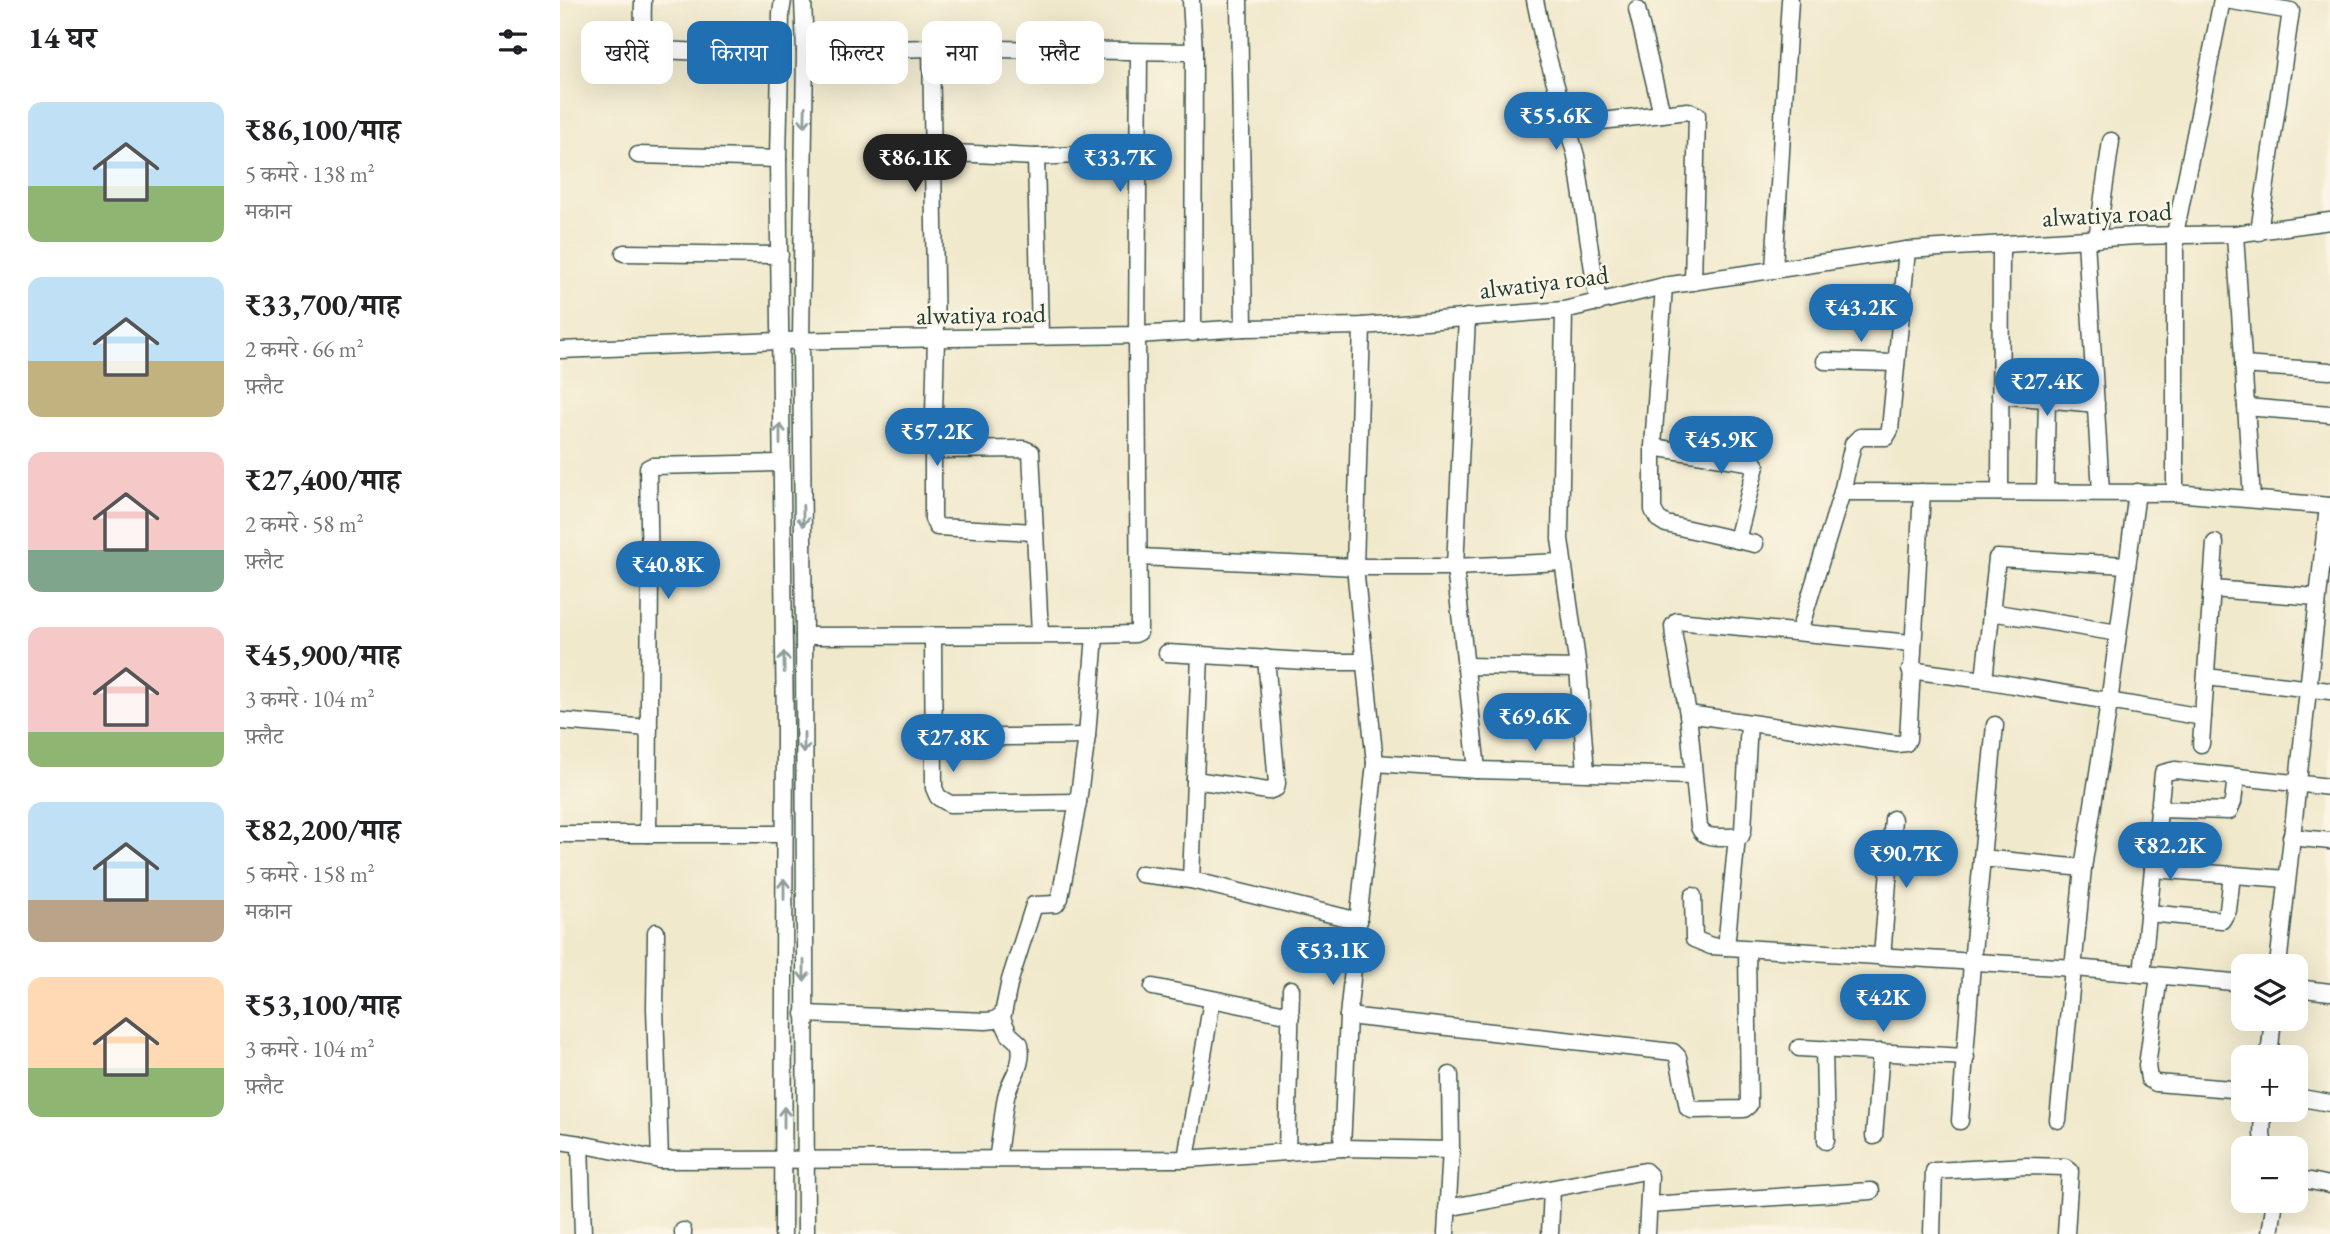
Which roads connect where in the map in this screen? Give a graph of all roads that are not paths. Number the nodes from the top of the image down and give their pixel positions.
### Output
1 (643, 0) edge
2 (783, 0) edge
3 (803, 0) edge
4 (1191, 0) edge
5 (1239, 0) edge
6 (1535, 0) edge
7 (1790, 0) edge
8 (2224, 0) edge
9 (1637, 9) dead end
10 (780, 21) edge
11 (922, 48) edge
12 (1002, 49) edge
13 (687, 51) edge
14 (805, 51) junction
15 (1139, 52) junction
16 (1194, 52) junction
17 (780, 84) edge
18 (932, 84) edge
19 (1662, 114) junction
20 (1567, 125) junction
21 (2111, 141) dead end
22 (933, 152) junction
23 (1138, 152) junction
24 (638, 155) dead end
25 (1036, 157) junction
26 (778, 159) junction
27 (2330, 221) edge
28 (2259, 232) junction
29 (2175, 234) junction
30 (2235, 234) junction
31 (2092, 239) junction
32 (2001, 245) junction
33 (1907, 250) junction
34 (624, 253) dead end
35 (780, 256) junction
36 (1774, 270) junction
37 (1693, 282) junction
38 (1664, 286) junction
39 (1598, 303) junction
40 (1564, 310) junction
41 (1467, 317) junction
42 (1362, 326) junction
43 (1244, 328) junction
44 (1193, 333) junction
45 (1137, 335) junction
46 (1040, 337) junction
47 (936, 339) junction
48 (779, 341) junction
49 (801, 341) junction
50 (560, 350) edge
51 (1825, 361) dead end
52 (1896, 363) junction
53 (2243, 365) junction
54 (2330, 371) edge
55 (2000, 395) junction
56 (2047, 399) junction
57 (2096, 404) junction
58 (2246, 407) junction
59 (2330, 414) edge
60 (1653, 447) junction
61 (933, 450) junction
62 (780, 463) junction
63 (1842, 492) junction
64 (1922, 492) junction
65 (2000, 492) junction
66 (2045, 492) junction
67 (2101, 492) junction
68 (2137, 492) junction
69 (2175, 493) junction
70 (2252, 499) junction
71 (2329, 506) edge
72 (1035, 531) junction
73 (1737, 540) junction
74 (2215, 542) dead end
75 (1755, 544) dead end
76 (1139, 557) junction
77 (1561, 562) junction
78 (2127, 565) junction
79 (1355, 567) junction
80 (1455, 568) junction
81 (2212, 589) junction
82 (2318, 597) junction
83 (1991, 612) junction
84 (1799, 632) junction
85 (2118, 633) junction
86 (1040, 634) junction
87 (1095, 635) junction
88 (804, 636) junction
89 (933, 637) junction
90 (1911, 643) junction
91 (1167, 653) dead end
92 (1200, 655) junction
93 (1266, 658) junction
94 (1364, 662) junction
95 (1465, 666) junction
96 (1578, 668) junction
97 (1910, 670) junction
98 (2206, 677) junction
99 (1984, 680) junction
100 (2307, 688) junction
101 (2330, 691) edge
102 (2109, 703) junction
103 (1688, 714) junction
104 (2203, 717) junction
105 (560, 721) edge
106 (1749, 723) junction
107 (1995, 725) dead end
108 (649, 728) junction
109 (1087, 736) junction
110 (935, 738) junction
111 (2201, 744) dead end
112 (1375, 763) junction
113 (1477, 771) junction
114 (1586, 772) junction
115 (1693, 776) junction
116 (2236, 777) junction
117 (1195, 780) junction
118 (2296, 784) junction
119 (2330, 787) edge
120 (1079, 802) junction
121 (2158, 809) junction
122 (1893, 819) dead end
123 (560, 834) edge
124 (648, 834) junction
125 (783, 834) junction
126 (1737, 837) junction
127 (2291, 837) junction
128 (2330, 841) edge
129 (1982, 858) junction
130 (2083, 867) junction
131 (2153, 869) junction
132 (1141, 874) dead end
133 (2232, 875) junction
134 (2287, 879) junction
135 (1191, 880) junction
136 (1693, 896) dead end
137 (2148, 913) junction
138 (1359, 921) junction
139 (656, 932) dead end
140 (1726, 947) junction
141 (1747, 949) junction
142 (2279, 954) edge
143 (1882, 957) junction
144 (1972, 963) junction
145 (2075, 968) junction
146 (2151, 975) junction
147 (2231, 982) edge
148 (1153, 987) dead end
149 (1291, 989) dead end
150 (2308, 989) edge
151 (2330, 992) edge
152 (1212, 1000) junction
153 (804, 1014) junction
154 (1290, 1015) junction
155 (1000, 1016) junction
156 (1348, 1016) junction
157 (1799, 1048) dead end
158 (1824, 1049) junction
159 (1881, 1052) junction
160 (1966, 1057) junction
161 (1450, 1075) dead end
162 (2231, 1089) edge
163 (2308, 1099) edge
164 (2330, 1103) edge
165 (2058, 1120) dead end
166 (1960, 1121) dead end
167 (1874, 1136) dead end
168 (1826, 1140) dead end
169 (560, 1141) edge
170 (580, 1144) junction
171 (1342, 1148) junction
172 (1451, 1150) junction
173 (1287, 1152) junction
174 (784, 1158) junction
175 (804, 1159) junction
176 (997, 1159) junction
177 (1185, 1159) junction
178 (660, 1160) junction
179 (2308, 1180) edge
180 (2330, 1185) edge
181 (1552, 1189) junction
182 (1871, 1191) dead end
183 (1649, 1205) junction
184 (1447, 1208) junction
185 (2274, 1213) edge
186 (583, 1234) edge
187 (783, 1234) edge
188 (806, 1234) edge
189 (1446, 1234) edge
190 (1550, 1234) edge
191 (1647, 1234) edge
192 (1932, 1234) edge
193 (2066, 1234) edge
194 (2270, 1234) edge

1 - 13 street
2 - 10 street
3 - 14 street
4 - 16 street
5 - 43 street
6 - 20 street
7 - 36 street
8 - 28 street
8 - 29 street
9 - 19 street
11 - 14 street
12 - 15 street
14 -> 49 street
15 - 16 street
15 - 23 street
16 - 44 street
17 - 26 street
18 - 22 street
19 - 20 street
19 - 37 street
20 - 39 street
21 - 31 street
22 - 25 street
22 - 47 street
23 - 25 street
23 - 45 street
24 - 26 street
25 - 46 street
26 - 35 street
27 - 28 street, alwatiya road
28 - 30 street, alwatiya road
29 - 30 street, alwatiya road
29 - 31 street, alwatiya road
29 - 69 street
30 - 53 street
31 - 32 street, alwatiya road
31 - 57 street
32 - 33 street, alwatiya road
32 - 55 street
33 - 36 street, alwatiya road
33 - 52 street
34 - 35 street
35 - 48 street
36 - 37 street, alwatiya road
37 - 38 street, alwatiya road
38 - 39 street, alwatiya road
38 - 60 street
39 - 40 street, alwatiya road
40 - 41 street, alwatiya road
40 - 77 street
41 - 42 street, alwatiya road
41 - 80 street
42 - 43 street, alwatiya road
42 - 79 street
43 - 44 street, alwatiya road
44 - 45 street, alwatiya road
45 - 46 street, alwatiya road
45 - 76 street
46 - 47 street, alwatiya road
47 - 49 street, alwatiya road
47 - 61 street
48 - 49 street, alwatiya road
48 - 50 street, alwatiya road
62 -> 48 street
49 -> 88 street
51 - 52 street
52 - 63 street
53 - 54 street
53 - 58 street
55 - 56 street
55 - 65 street
56 - 57 street
56 - 66 street
57 - 67 street
58 - 59 street
58 - 70 street
60 - 73 street
60 - 73 street
61 - 72 street
61 - 72 street
62 - 108 street
125 -> 62 street
63 - 64 street
63 - 84 street
64 - 65 street
64 - 90 street
65 - 66 street
66 - 67 street
67 - 68 street
68 - 69 street
68 - 78 street
69 - 70 street
70 - 71 street
71 - 82 street
72 - 86 street
73 - 75 street
74 - 81 street
76 - 79 street
76 - 87 street
77 - 80 street
77 - 96 street
78 - 83 street
78 - 85 street
79 - 80 street
79 - 94 street
80 - 95 street
81 - 82 street
81 - 98 street
82 - 100 street
83 - 85 street
83 - 99 street
84 - 90 street
84 - 103 street
85 - 102 street
86 - 87 street
86 - 89 street
87 - 109 street
88 - 89 street
88 -> 153 street
89 - 110 street
90 - 97 street
91 - 92 street
92 - 93 street
92 - 117 street
93 - 94 street
93 - 117 street
94 - 112 street
95 - 96 street
95 - 113 street
96 - 114 street
97 - 99 street
97 - 106 street
98 - 100 street
98 - 104 street
99 - 102 street
100 - 101 street
100 - 118 street
102 - 104 street
102 - 130 street
103 - 106 street
103 - 115 street
104 - 111 street
105 - 108 street
106 - 126 street
107 - 129 street
108 - 124 street
109 - 110 street
109 - 120 street
110 - 120 street
112 - 113 street
112 - 138 street
113 - 114 street
114 - 115 street
115 - 126 street
116 - 118 street
116 - 121 street
116 - 121 street
117 - 135 street
118 - 119 street
118 - 127 street
120 - 155 street
121 - 131 street
122 - 143 street
123 - 124 street
124 - 125 street
174 -> 125 street
126 - 140 street
127 - 128 street
127 - 134 street
129 - 130 street
129 - 144 street
130 - 145 street
131 - 133 street
131 - 137 street
132 - 135 street
133 - 134 street
133 - 137 street
134 - 142 street
135 - 138 street
136 - 140 street
137 - 146 street
138 - 156 street
139 - 178 street
140 - 141 street
141 - 143 street
141 - 156 street
143 - 144 street
144 - 145 street
144 - 160 street
145 - 146 street
145 - 165 street
146 - 147 street
146 - 162 street
148 - 152 street
149 - 154 street
150 - 151 street
152 - 154 street
152 - 177 street
153 - 155 street
153 - 175 street
154 - 173 street
155 - 176 street
156 - 171 street
157 - 158 street
158 - 159 street
158 - 168 street
159 - 160 street
159 - 167 street
160 - 166 street
161 - 172 street
163 - 164 street
169 - 170 street
170 - 178 street
170 - 186 street
171 - 172 street
171 - 173 street
172 - 184 street
173 - 177 street
174 - 175 street
174 - 178 street
174 - 187 street
175 - 176 street
175 - 188 street
176 - 177 street
179 - 180 street
181 - 183 street
181 - 184 street
181 - 190 street
182 - 183 street
183 - 191 street
184 - 189 street
185 - 194 street
192 - 193 street

